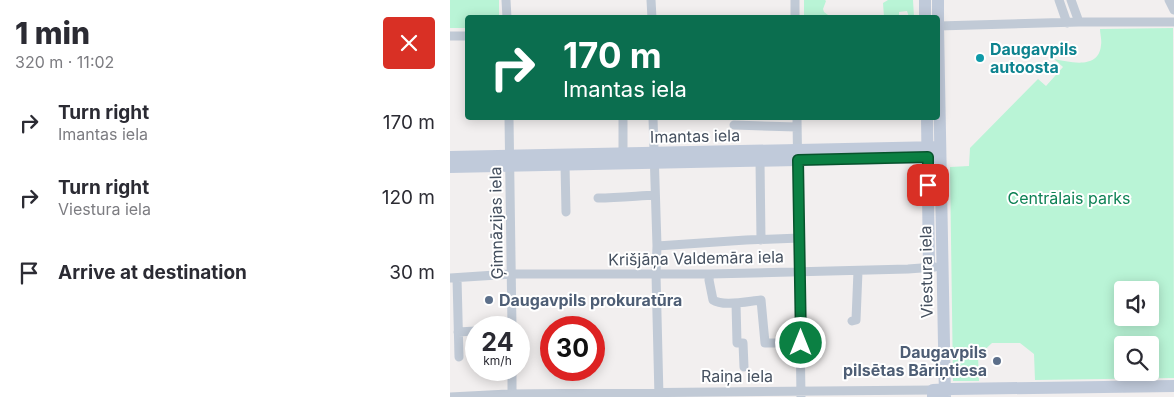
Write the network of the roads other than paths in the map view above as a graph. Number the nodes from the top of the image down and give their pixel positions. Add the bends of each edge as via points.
1 (506, 0) edge
2 (651, 0) edge
3 (795, 0) edge
4 (925, 0) edge
5 (938, 0) edge
6 (1071, 0) edge
7 (1169, 0) edge
8 (1059, 2) edge
9 (1174, 10) edge
10 (506, 15) edge
11 (652, 15) edge
12 (795, 15) edge
13 (925, 15) edge
14 (938, 15) edge
15 (1067, 22) junction
16 (1079, 22) junction
17 (1174, 22) edge
18 (940, 26) edge
19 (450, 36) edge
20 (465, 36) edge
21 (508, 120) edge
22 (623, 120) edge
23 (653, 120) edge
24 (927, 120) edge
25 (935, 120) edge
26 (797, 122) edge
27 (734, 125) dead end
28 (934, 152) junction
29 (624, 153) junction
30 (798, 155) junction
31 (450, 157) edge
32 (654, 158) junction
33 (509, 160) junction
34 (760, 161) junction
35 (565, 164) junction
36 (450, 167) edge
37 (655, 195) junction
38 (598, 198) dead end
39 (566, 212) dead end
40 (800, 238) junction
41 (761, 240) junction
42 (657, 246) junction
43 (936, 267) junction
44 (858, 271) junction
45 (801, 272) junction
46 (512, 274) junction
47 (656, 274) junction
48 (710, 274) junction
49 (453, 278) edge
50 (736, 303) junction
51 (512, 316) edge
52 (852, 321) dead end
53 (458, 332) junction
54 (465, 332) edge
55 (801, 343) junction
56 (459, 357) dead end
57 (744, 367) dead end
58 (512, 381) edge
59 (1174, 386) edge
60 (1113, 392) edge
61 (939, 393) edge
62 (801, 394) edge
63 (660, 395) edge
64 (512, 396) edge
65 (450, 397) edge

1 - 10 street
2 - 11 street
3 - 12 street
4 - 13 street
5 - 14 street, Viestura iela
6 - 8 street
6 - 16 street
7 - 9 street
8 - 15 street
15 - 16 street
15 - 18 street
16 - 17 street
19 - 20 street
21 - 33 street, Ģimnāzijas iela
22 - 29 street
23 - 32 street
24 - 28 street, Viestura iela
25 - 28 street, Viestura iela
26 - 27 street
26 - 30 street
28 - 30 street, Imantas iela
28 - 43 street, Viestura iela
29 - 32 street, Imantas iela
29 - 33 street, Imantas iela
30 - 32 street, Imantas iela
30 - 34 street, Imantas iela
30 - 40 street
31 - 33 street, Imantas iela
32 - 34 street, Imantas iela
32 - 35 street, Imantas iela
32 - 37 street
33 - 35 street, Imantas iela
33 - 36 street, Imantas iela
33 - 46 street, Ģimnāzijas iela
34 - 41 street
35 - 39 street
37 - 38 street
37 - 42 street
40 - 41 street
40 - 45 street
41 - 42 street
42 - 47 street
43 - 44 street, Krišjāņa Valdemāra iela
43 - 61 street, Viestura iela
44 - 45 street, Krišjāņa Valdemāra iela
44 - 52 street via 856,320
45 - 48 street, Krišjāņa Valdemāra iela
45 - 55 street
46 - 47 street, Krišjāņa Valdemāra iela
46 - 49 street, Krišjāņa Valdemāra iela
46 - 51 street, Ģimnāzijas iela
47 - 48 street, Krišjāņa Valdemāra iela
47 - 63 street
48 - 50 street via 712,300
49 - 53 street
50 - 55 street via 761,300 765,343
50 - 57 street via 737,344 743,343
53 - 54 street
53 - 56 street
55 - 62 street
58 - 64 street
59 - 60 street, Raiņa iela
60 - 61 street, Raiņa iela
61 - 62 street, Raiņa iela
62 - 63 street, Raiņa iela
63 - 64 street, Raiņa iela
64 - 65 street, Raiņa iela

